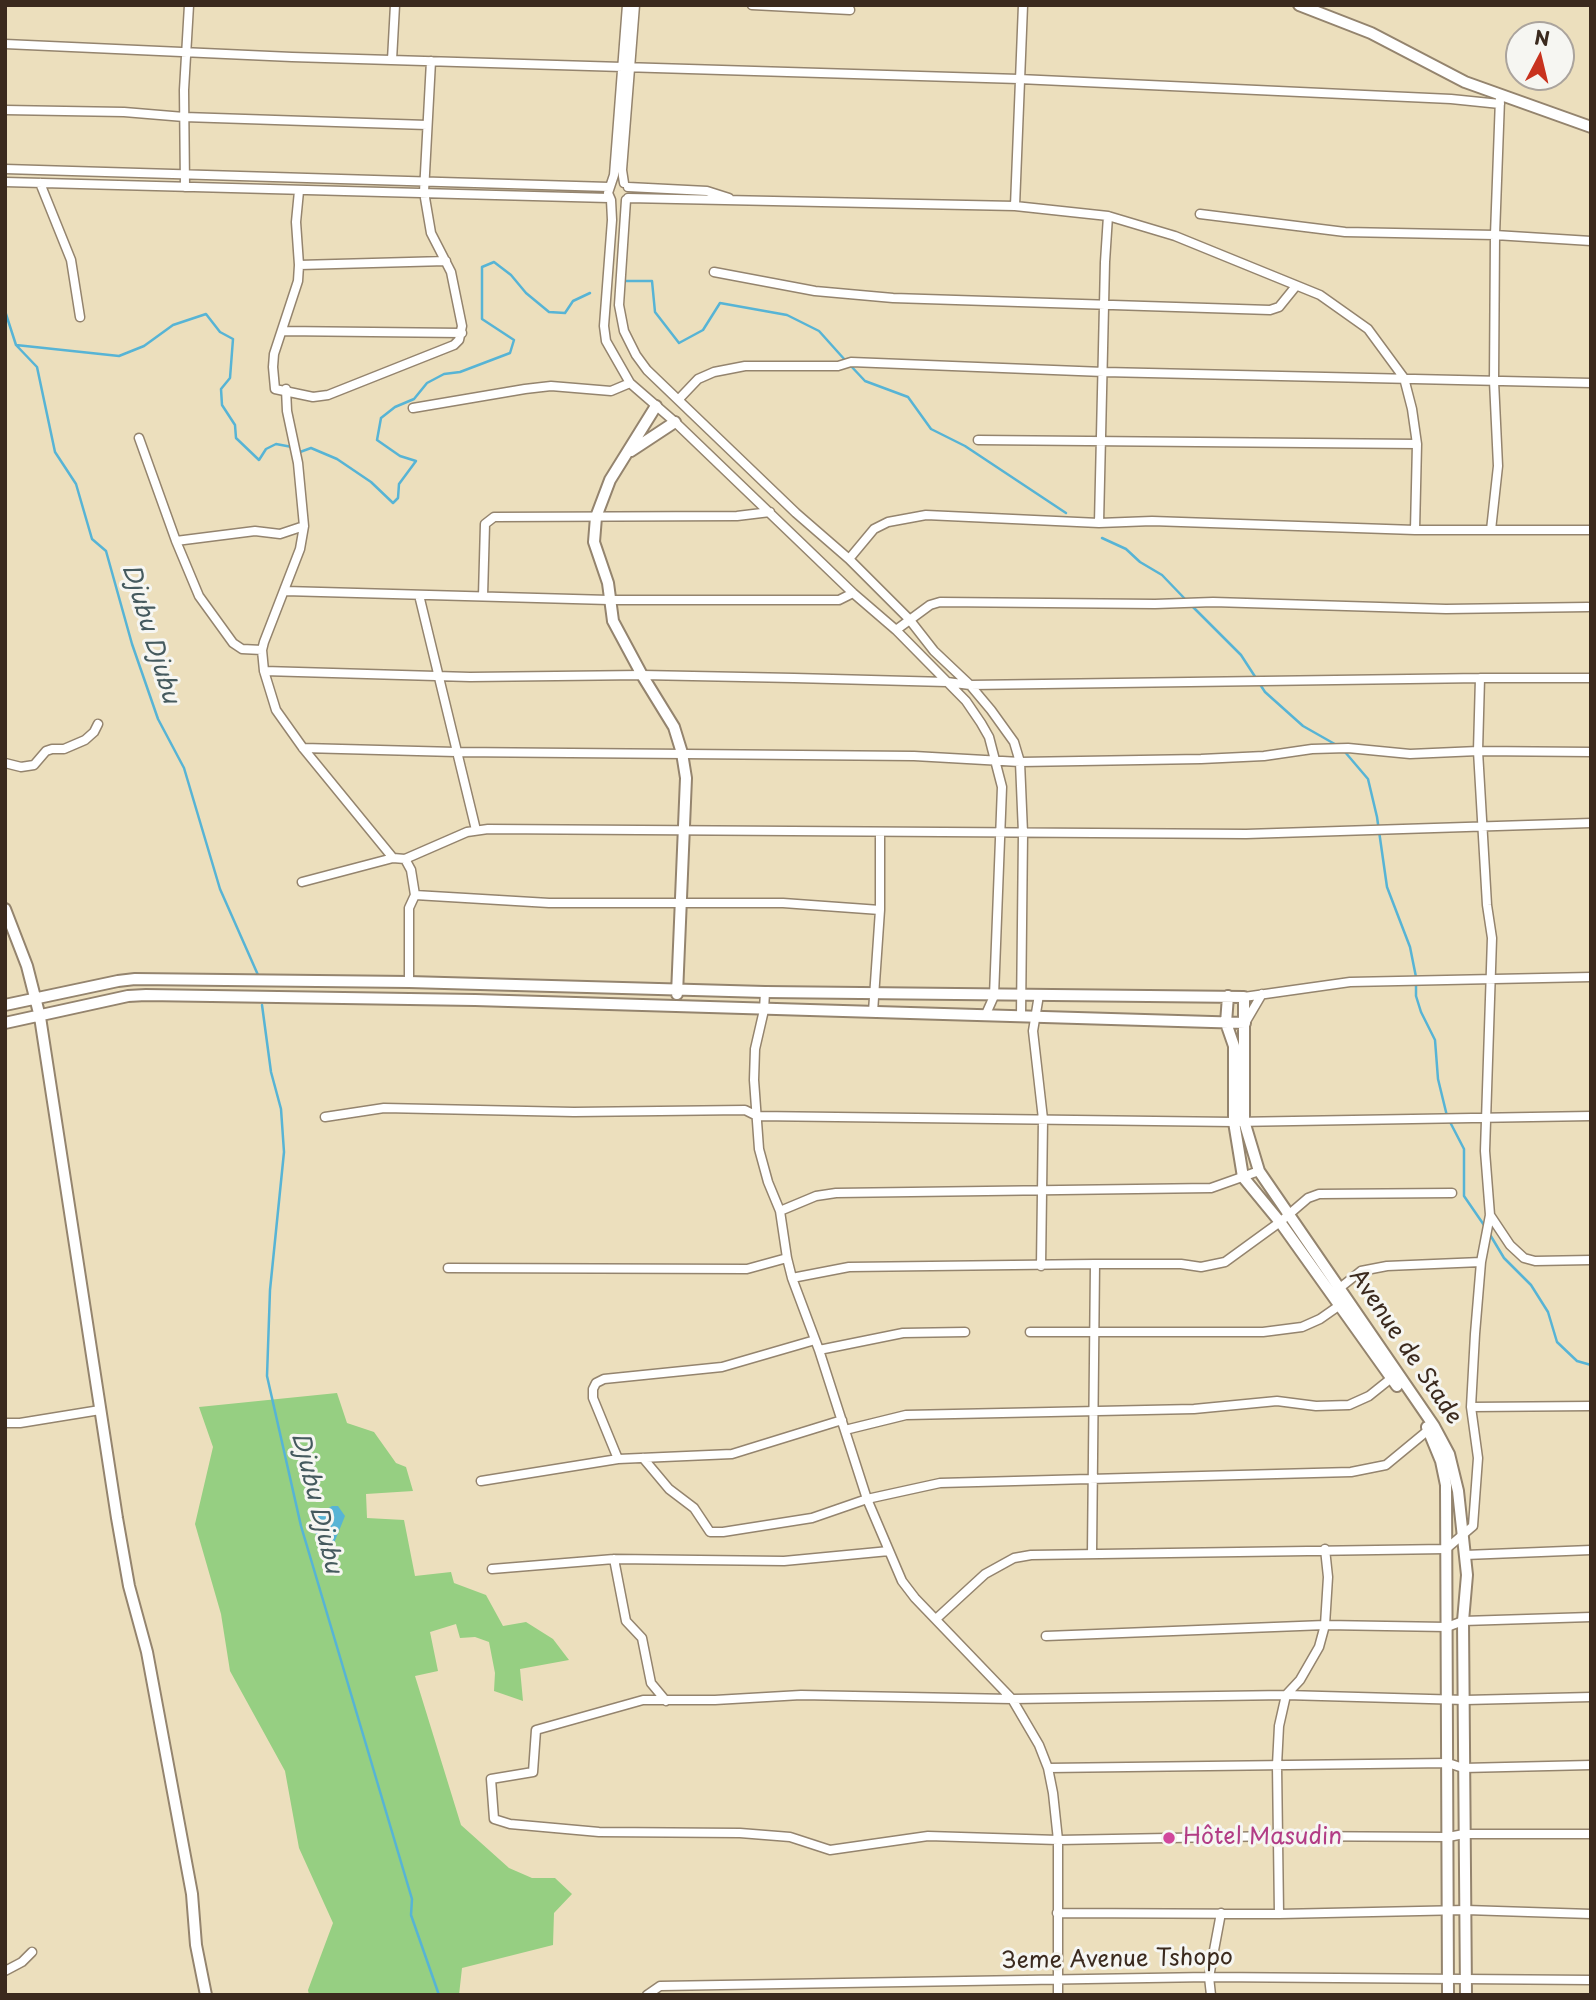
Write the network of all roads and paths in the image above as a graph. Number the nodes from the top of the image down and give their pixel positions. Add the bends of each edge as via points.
1 (189, 5) edge
2 (394, 5) edge
3 (627, 5) edge
4 (635, 5) edge
5 (752, 5) edge
6 (1023, 5) edge
7 (1299, 5) edge
8 (850, 9) dead end
9 (5, 44) edge
10 (185, 53) junction
11 (392, 60) junction
12 (431, 61) junction
13 (627, 66) junction
14 (1019, 79) junction
15 (1500, 100) junction
16 (5, 110) edge
17 (184, 117) junction
18 (427, 125) junction
19 (1591, 127) edge
20 (5, 169) edge
21 (186, 173) junction
22 (424, 181) junction
23 (5, 182) edge
24 (40, 183) junction
25 (611, 185) junction
26 (626, 185) junction
27 (185, 187) junction
28 (299, 191) junction
29 (424, 192) junction
30 (610, 199) junction
31 (627, 199) junction
32 (735, 200) junction
33 (1015, 206) junction
34 (1200, 214) dead end
35 (1108, 216) junction
36 (1495, 235) junction
37 (1591, 241) edge
38 (446, 261) junction
39 (299, 265) junction
40 (714, 272) dead end
41 (1296, 286) junction
42 (1105, 303) junction
43 (79, 317) dead end
44 (282, 331) junction
45 (462, 333) junction
46 (1104, 372) junction
47 (1404, 378) junction
48 (1494, 381) junction
49 (631, 383) junction
50 (1591, 383) edge
51 (286, 389) junction
52 (679, 400) junction
53 (656, 406) junction
54 (413, 408) dead end
55 (675, 422) junction
56 (139, 438) dead end
57 (978, 440) dead end
58 (1100, 440) junction
59 (1417, 444) junction
60 (629, 452) junction
61 (770, 512) junction
62 (596, 517) junction
63 (1099, 523) junction
64 (304, 526) junction
65 (1415, 530) junction
66 (1491, 530) junction
67 (1591, 530) edge
68 (176, 541) junction
69 (849, 559) junction
70 (285, 591) junction
71 (853, 593) junction
72 (419, 595) junction
73 (482, 596) junction
74 (609, 600) junction
75 (1588, 607) dead end
76 (909, 619) junction
77 (896, 631) junction
78 (262, 650) junction
79 (264, 671) junction
80 (439, 676) junction
81 (642, 676) junction
82 (1480, 678) junction
83 (1591, 678) edge
84 (947, 682) junction
85 (970, 685) junction
86 (98, 724) dead end
87 (303, 748) junction
88 (1478, 751) junction
89 (456, 752) junction
90 (1591, 752) edge
91 (682, 753) junction
92 (996, 760) junction
93 (1020, 762) junction
94 (5, 763) edge
95 (1591, 823) edge
96 (1482, 825) junction
97 (476, 830) junction
98 (684, 830) junction
99 (880, 833) junction
100 (1000, 833) junction
101 (1023, 833) junction
102 (393, 858) junction
103 (405, 859) junction
104 (302, 882) dead end
105 (415, 895) junction
106 (681, 904) junction
107 (5, 909) edge
108 (880, 910) junction
109 (1591, 977) edge
110 (1491, 980) junction
111 (267, 981) junction
112 (409, 982) junction
113 (678, 989) junction
114 (765, 992) junction
115 (874, 993) junction
116 (1262, 994) junction
117 (1021, 995) junction
118 (1039, 995) junction
119 (994, 996) junction
120 (1228, 996) junction
121 (1244, 997) junction
122 (267, 998) junction
123 (35, 999) junction
124 (5, 1005) edge
125 (677, 1006) junction
126 (764, 1010) junction
127 (873, 1012) junction
128 (986, 1014) junction
129 (1021, 1015) junction
130 (40, 1017) junction
131 (1034, 1018) junction
132 (5, 1023) edge
133 (1226, 1023) junction
134 (1245, 1023) junction
135 (757, 1116) junction
136 (1591, 1116) edge
137 (325, 1117) dead end
138 (1486, 1117) junction
139 (1043, 1119) junction
140 (1239, 1122) junction
141 (1259, 1171) junction
142 (1243, 1177) junction
143 (1041, 1189) junction
144 (1452, 1193) dead end
145 (780, 1211) junction
146 (1490, 1215) junction
147 (1284, 1218) junction
148 (787, 1258) junction
149 (1591, 1260) edge
150 (1481, 1262) junction
151 (1095, 1264) junction
152 (1041, 1265) junction
153 (447, 1268) dead end
154 (792, 1278) junction
155 (1340, 1287) junction
156 (1340, 1305) junction
157 (965, 1332) dead end
158 (1030, 1332) dead end
159 (1094, 1333) junction
160 (815, 1340) junction
161 (819, 1350) junction
162 (1394, 1375) junction
163 (1591, 1406) edge
164 (1471, 1407) junction
165 (100, 1409) junction
166 (1093, 1411) junction
167 (842, 1420) junction
168 (5, 1423) edge
169 (1432, 1428) junction
170 (845, 1430) junction
171 (643, 1458) junction
172 (618, 1459) junction
173 (1094, 1479) junction
174 (481, 1481) dead end
175 (867, 1499) junction
176 (1463, 1535) junction
177 (1325, 1549) junction
178 (1446, 1549) junction
179 (1591, 1550) edge
180 (889, 1551) junction
181 (1092, 1553) junction
182 (1465, 1555) junction
183 (614, 1559) junction
184 (492, 1569) dead end
185 (1591, 1617) edge
186 (936, 1619) junction
187 (1463, 1621) junction
188 (1325, 1625) junction
189 (1447, 1627) junction
190 (1046, 1636) dead end
191 (1286, 1695) junction
192 (1591, 1697) edge
193 (1012, 1699) junction
194 (1449, 1699) junction
195 (1465, 1699) junction
196 (666, 1701) junction
197 (1448, 1763) junction
198 (1277, 1765) junction
199 (1591, 1765) edge
200 (1464, 1768) junction
201 (1048, 1769) junction
202 (1464, 1834) junction
203 (1591, 1834) edge
204 (1278, 1836) junction
205 (1448, 1837) junction
206 (1058, 1840) junction
207 (1448, 1910) junction
208 (1466, 1910) junction
209 (1057, 1913) junction
210 (1221, 1913) junction
211 (1279, 1914) junction
212 (1591, 1914) edge
213 (32, 1952) dead end
214 (5, 1971) edge
215 (1209, 1977) junction
216 (1448, 1979) junction
217 (1466, 1979) junction
218 (1058, 1980) junction
219 (1591, 1980) edge
220 (206, 1995) edge
221 (647, 1995) edge
222 (1058, 1995) edge
223 (1210, 1995) edge
224 (1448, 1995) edge
225 (1466, 1995) edge

1 - 10 street
2 - 11 street
3 - 13 street
4 - 13 street
5 - 8 street
6 - 14 street
7 - 15 street via 1371,33
9 - 10 street
10 - 11 street
10 - 17 street
11 - 12 street
12 - 13 street
12 - 18 street
13 - 14 street
13 - 25 street
13 - 26 street via 622,170
14 - 15 street
14 - 33 street
15 - 19 street
15 - 36 street
16 - 17 street
17 - 18 street
17 - 21 street
18 - 22 street
20 - 21 street
21 - 22 street
21 - 27 street
22 - 25 street
22 - 29 street
23 - 24 street
24 - 27 street
24 - 43 street via 71,260
25 - 26 street
25 - 30 street
26 - 31 street
26 - 32 street via 708,191
27 - 28 street
28 - 29 street
28 - 39 street
29 - 30 street
29 - 38 street via 431,233
30 - 31 street via 619,203
30 - 49 street via 604,326 606,341
31 - 32 street
31 - 52 street via 619,305 624,331 647,370
32 - 33 street
33 - 35 street
34 - 36 street via 1345,232
35 - 41 street via 1175,236
35 - 42 street
36 - 37 street
36 - 48 street
38 - 39 street
38 - 45 street
39 - 44 street via 296,292
40 - 42 street via 815,291 893,298
41 - 42 street via 1279,307 1270,310
41 - 47 street via 1320,295 1368,329
42 - 46 street
44 - 45 street
44 - 51 street via 272,367 275,389
45 - 51 street via 454,345 328,395 313,397
46 - 47 street
46 - 52 street via 848,364 745,366 698,379
46 - 58 street
47 - 48 street
47 - 59 street
48 - 50 street
48 - 66 street via 1498,466
49 - 53 street
49 - 54 street via 611,391 551,386
51 - 64 street
52 - 69 street
53 - 55 street
53 - 60 street
55 - 60 street
55 - 61 street
56 - 68 street
57 - 58 street
58 - 59 street
58 - 63 street
59 - 65 street
60 - 62 street via 610,480
61 - 62 street
61 - 71 street
62 - 73 street via 488,519
62 - 74 street via 594,542
63 - 65 street
63 - 69 street via 926,515 874,529
64 - 68 street via 280,534 255,531
64 - 70 street
65 - 66 street
66 - 67 street
68 - 78 street via 199,596 224,632 242,649
69 - 76 street
70 - 72 street
70 - 78 street
71 - 74 street via 839,600
71 - 77 street
72 - 73 street
72 - 80 street
73 - 74 street
74 - 81 street via 613,621
75 - 76 street via 940,602
76 - 77 street
76 - 85 street
77 - 84 street
78 - 79 street
79 - 80 street
79 - 87 street via 276,710
80 - 81 street
80 - 89 street
81 - 84 street
81 - 91 street via 674,727
82 - 83 street
82 - 85 street
82 - 88 street
84 - 85 street
84 - 92 street via 981,723
85 - 93 street via 1014,742
86 - 94 street via 85,740 46,751 34,765
87 - 89 street
87 - 102 street
88 - 90 street
88 - 93 street via 1410,754 1348,748 1201,760
88 - 96 street
89 - 91 street
89 - 97 street
91 - 92 street
91 - 98 street
92 - 93 street
92 - 100 street via 1002,787
93 - 101 street
95 - 96 street
96 - 101 street via 1246,834
96 - 110 street
97 - 98 street
97 - 103 street
98 - 99 street
98 - 106 street
99 - 100 street
99 - 108 street
100 - 101 street
100 - 119 street
101 - 117 street
102 - 103 street
102 - 104 street
103 - 105 street
105 - 106 street
105 - 112 street via 409,908
106 - 108 street via 783,903
106 - 113 street
107 - 123 street
108 - 115 street
109 - 110 street
110 - 116 street via 1350,982
110 - 138 street
111 - 112 street
111 - 122 street
111 - 123 street via 135,979
112 - 113 street
113 - 114 street
113 - 125 street
114 - 115 street
114 - 126 street
115 - 119 street
115 - 127 street
116 - 121 street
116 - 134 street
117 - 118 street
117 - 119 street
117 - 129 street
118 - 120 street
118 - 131 street
119 - 128 street
120 - 121 street
120 - 133 street
121 - 134 street, Avenue de Stade
122 - 125 street
122 - 130 street via 128,996
123 - 124 street
123 - 130 street
125 - 126 street
126 - 127 street
126 - 135 street via 755,1049
127 - 128 street
128 - 129 street
129 - 131 street
130 - 132 street
130 - 165 street
131 - 133 street
131 - 139 street
133 - 134 street
133 - 140 street via 1234,1046
134 - 140 street, Avenue de Stade
135 - 137 street via 745,1110 384,1108
135 - 139 street
135 - 145 street via 759,1149
136 - 138 street
138 - 140 street
138 - 146 street
139 - 140 street
139 - 143 street
140 - 141 street, Avenue de Stade
140 - 142 street
141 - 142 street
141 - 147 street, Avenue de Stade
142 - 143 street via 1211,1188
142 - 147 street
143 - 145 street via 836,1194 816,1196
143 - 152 street
144 - 147 street via 1318,1194
145 - 148 street
146 - 149 street via 1524,1258
146 - 150 street
147 - 151 street via 1225,1262 1201,1267
147 - 155 street, Avenue de Stade
147 - 156 street
148 - 153 street via 747,1269
148 - 154 street
150 - 155 street via 1372,1268
150 - 164 street
151 - 152 street
151 - 159 street
152 - 154 street via 849,1267
154 - 160 street
155 - 156 street
155 - 162 street, Avenue de Stade
156 - 159 street via 1302,1327
156 - 162 street
157 - 161 street via 903,1333
158 - 159 street
159 - 166 street
160 - 161 street
160 - 172 street via 722,1367 596,1383 593,1398
161 - 167 street
162 - 166 street via 1369,1396 1349,1405 1277,1401
162 - 169 street, Avenue de Stade
163 - 164 street
164 - 176 street via 1479,1458 1476,1508 1473,1526
165 - 168 street
165 - 220 street via 127,1576 147,1652 192,1894
166 - 170 street via 906,1415
166 - 173 street
167 - 170 street
167 - 171 street via 732,1454
169 - 173 street via 1386,1465 1350,1472
169 - 176 street, Avenue de Stade via 1449,1454
169 - 178 street via 1446,1485
170 - 175 street
171 - 172 street
171 - 175 street via 669,1489 694,1508 710,1532 812,1518
172 - 174 street
173 - 175 street via 940,1483
173 - 181 street
175 - 180 street
176 - 178 street
176 - 182 street, Avenue de Stade
177 - 178 street
177 - 181 street
177 - 188 street
178 - 189 street
179 - 182 street
180 - 183 street via 784,1561
180 - 186 street via 902,1581
181 - 186 street via 1014,1558 985,1574
182 - 187 street, Avenue de Stade
183 - 184 street
183 - 196 street via 626,1621 642,1638 651,1683
185 - 187 street
186 - 193 street
187 - 189 street
187 - 195 street, Avenue de Stade
188 - 189 street
188 - 190 street
188 - 191 street via 1319,1647
189 - 194 street
191 - 193 street
191 - 194 street
191 - 198 street
192 - 195 street
193 - 196 street via 801,1695
193 - 201 street
194 - 195 street
194 - 197 street
195 - 200 street, Avenue de Stade
196 - 206 street via 643,1700 536,1730 533,1772 491,1779 494,1819 599,1832 790,1837 830,1850 928,1836
197 - 198 street
197 - 200 street
197 - 205 street
198 - 201 street
198 - 204 street
199 - 200 street
200 - 202 street, Avenue de Stade
201 - 206 street
202 - 203 street
202 - 205 street
202 - 208 street, Avenue de Stade
204 - 205 street
204 - 206 street
204 - 211 street
205 - 207 street
206 - 209 street
207 - 208 street
207 - 211 street
207 - 216 street
208 - 212 street
208 - 217 street, Avenue de Stade
209 - 210 street
209 - 218 street
210 - 211 street
210 - 215 street
213 - 214 street
215 - 216 street, 3eme Avenue Tshopo
215 - 218 street, 3eme Avenue Tshopo
215 - 223 street
216 - 217 street, 3eme Avenue Tshopo
216 - 224 street
217 - 219 street, 3eme Avenue Tshopo
217 - 225 street, Avenue de Stade
218 - 221 street, 3eme Avenue Tshopo via 660,1986
218 - 222 street

